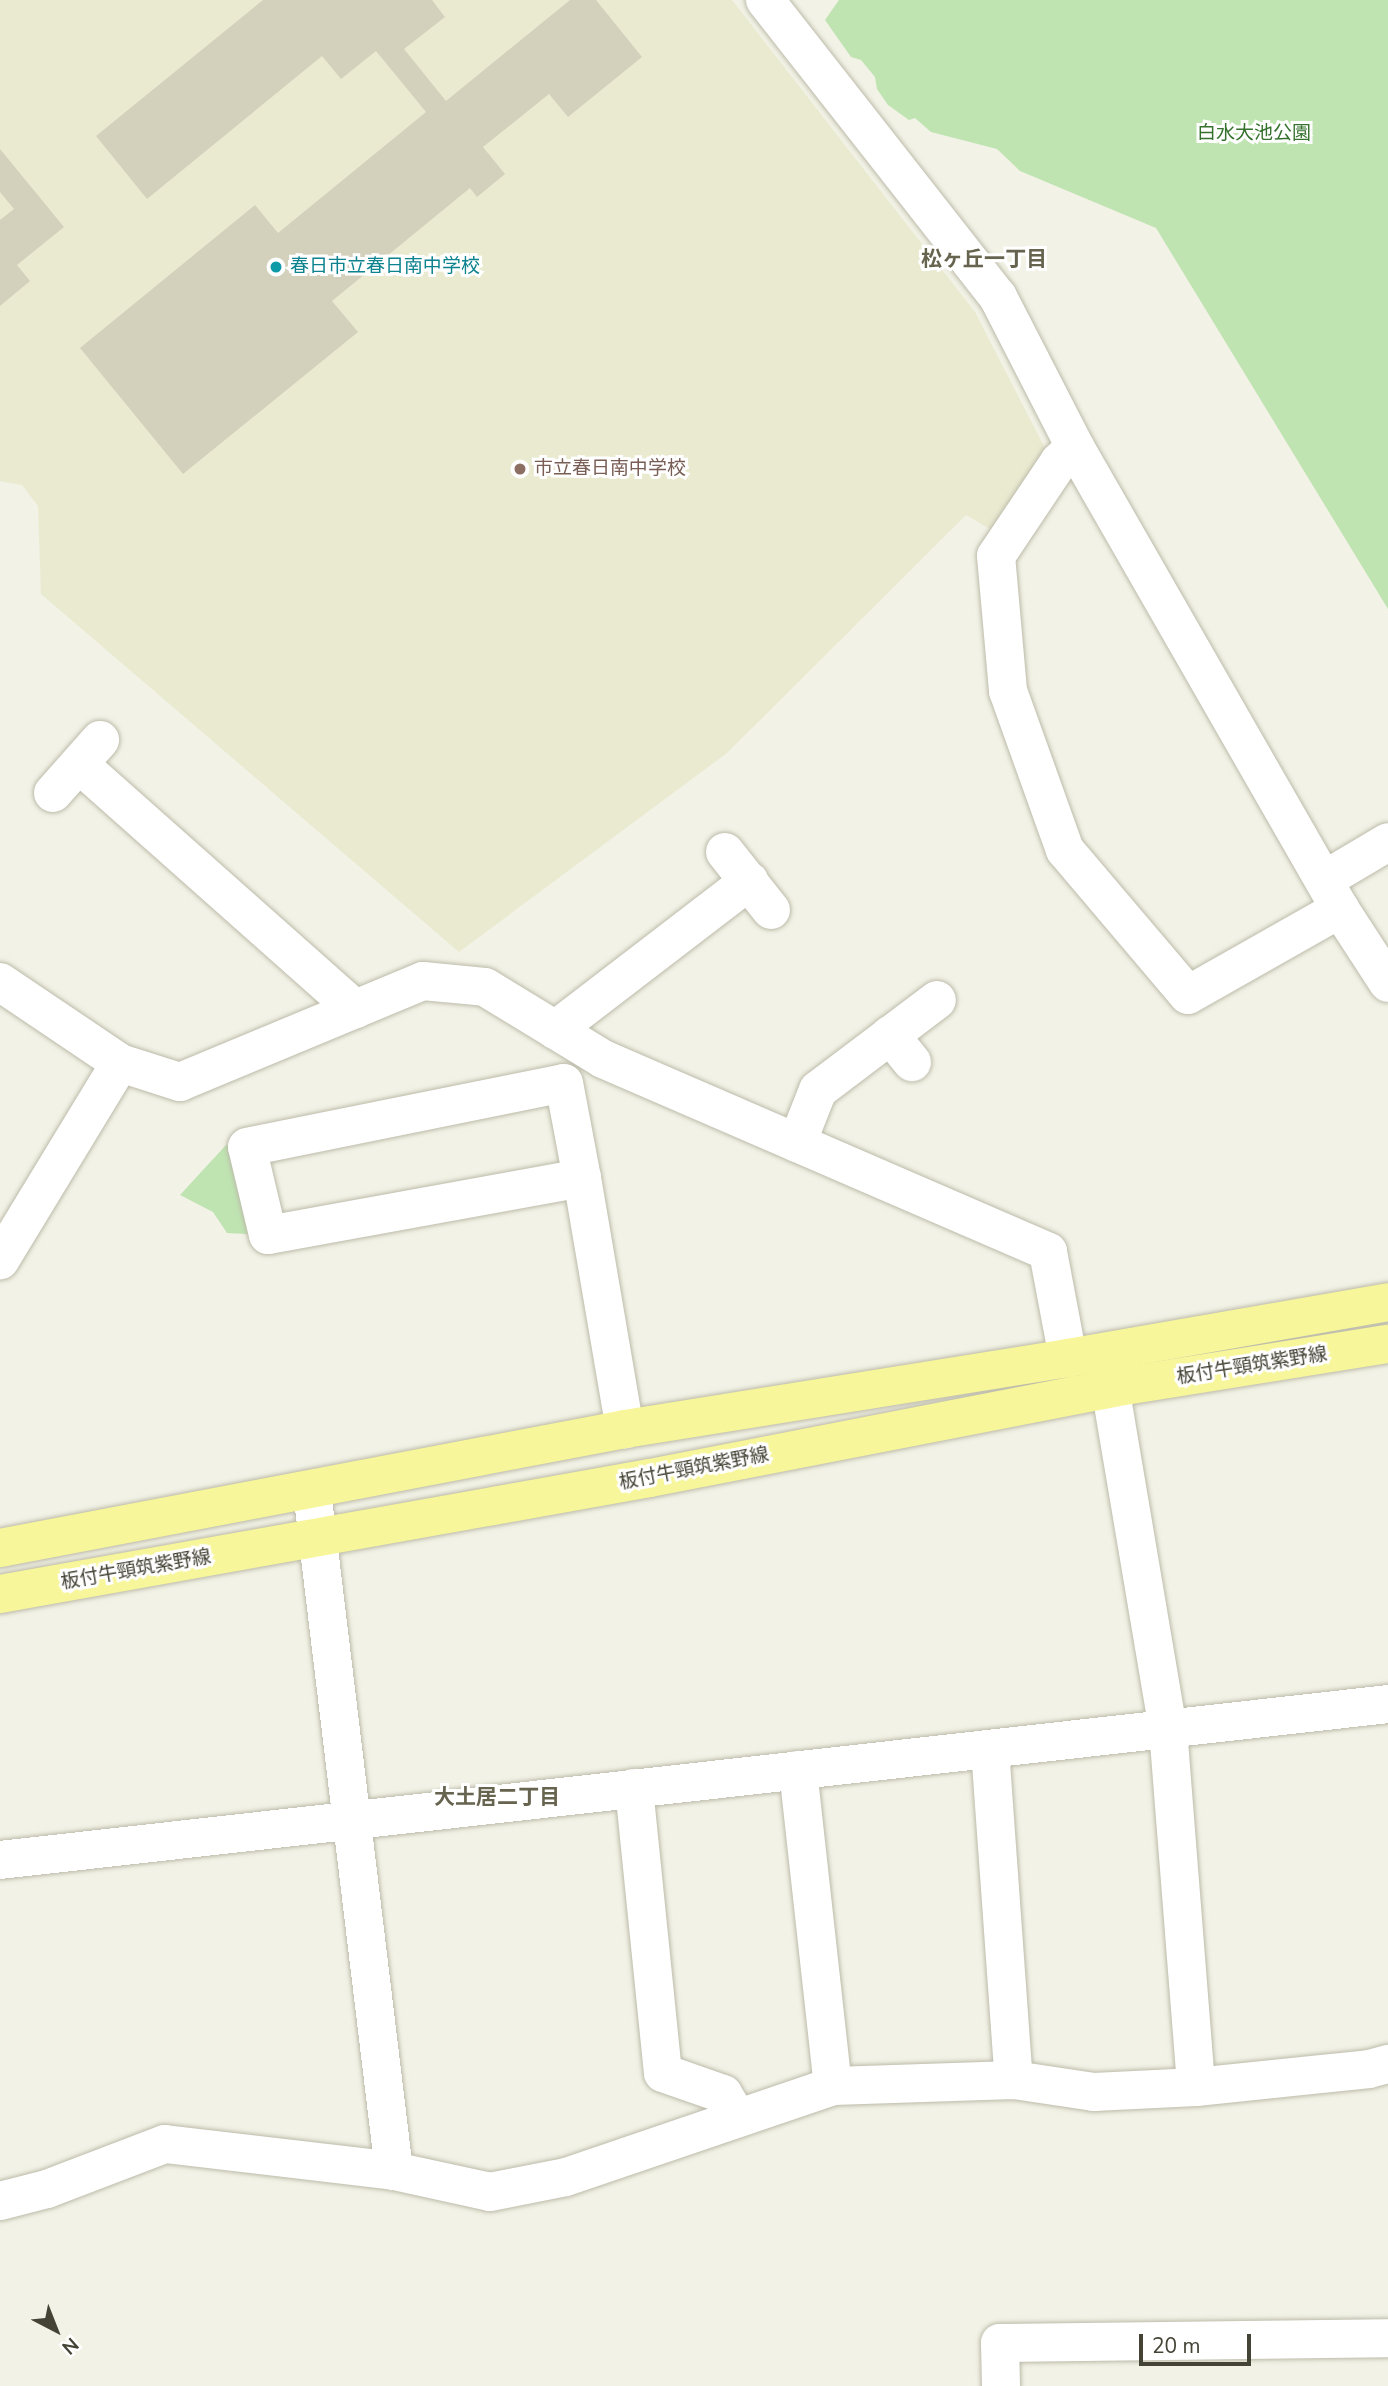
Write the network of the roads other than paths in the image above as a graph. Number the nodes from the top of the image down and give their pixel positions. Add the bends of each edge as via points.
1 (765, 0) edge
2 (1075, 446) junction
3 (53, 793) dead end
4 (1388, 842) edge
5 (725, 852) dead end
6 (1332, 894) junction
7 (0, 982) edge
8 (1388, 983) edge
9 (937, 1000) dead end
10 (355, 1009) junction
11 (555, 1030) junction
12 (120, 1063) junction
13 (797, 1143) junction
14 (582, 1178) junction
15 (0, 1260) edge
16 (1388, 1302) edge
17 (1388, 1344) edge
18 (1086, 1354) junction
19 (1112, 1388) junction
20 (625, 1429) junction
21 (312, 1491) junction
22 (318, 1537) junction
23 (0, 1548) edge
24 (0, 1594) edge
25 (1388, 1704) edge
26 (1168, 1729) junction
27 (990, 1749) junction
28 (799, 1770) junction
29 (635, 1788) junction
30 (352, 1820) junction
31 (0, 1860) edge
32 (1388, 2064) edge
33 (1014, 2080) junction
34 (833, 2085) junction
35 (1196, 2087) junction
36 (737, 2116) junction
37 (394, 2171) junction
38 (0, 2201) edge
39 (1388, 2337) edge
40 (1000, 2386) edge

1 - 2 street via 998,297
2 - 6 street
2 - 6 street via 996,556 1008,691 1065,850 1188,995
3 - 10 street via 90,753
4 - 6 street
5 - 11 street via 760,896
6 - 8 street
7 - 12 street
9 - 13 street via 901,1048 818,1090
10 - 11 street via 423,981 485,987
10 - 12 street via 180,1082
11 - 13 street via 603,1059
12 - 15 street
13 - 18 street via 1048,1252
14 - 14 street via 564,1083 247,1147 268,1235
14 - 20 street
16 - 18 main road, 板付牛頸筑紫野線
17 - 19 main road, 板付牛頸筑紫野線
18 - 19 street
18 - 20 main road, 板付牛頸筑紫野線
19 - 22 main road, 板付牛頸筑紫野線
19 - 26 street
20 - 21 main road, 板付牛頸筑紫野線
21 - 22 street
21 - 23 main road, 板付牛頸筑紫野線
22 - 24 main road, 板付牛頸筑紫野線
22 - 30 street
25 - 26 street
26 - 27 street
26 - 35 street
27 - 28 street
27 - 33 street
28 - 29 street
28 - 34 street
29 - 30 street
29 - 36 street via 663,2073 723,2094
30 - 31 street
30 - 37 street
32 - 35 street
33 - 34 street
33 - 35 street via 1094,2092
34 - 36 street
36 - 37 street via 566,2177 489,2192
37 - 38 street via 165,2144 47,2189
39 - 40 street via 1000,2343

